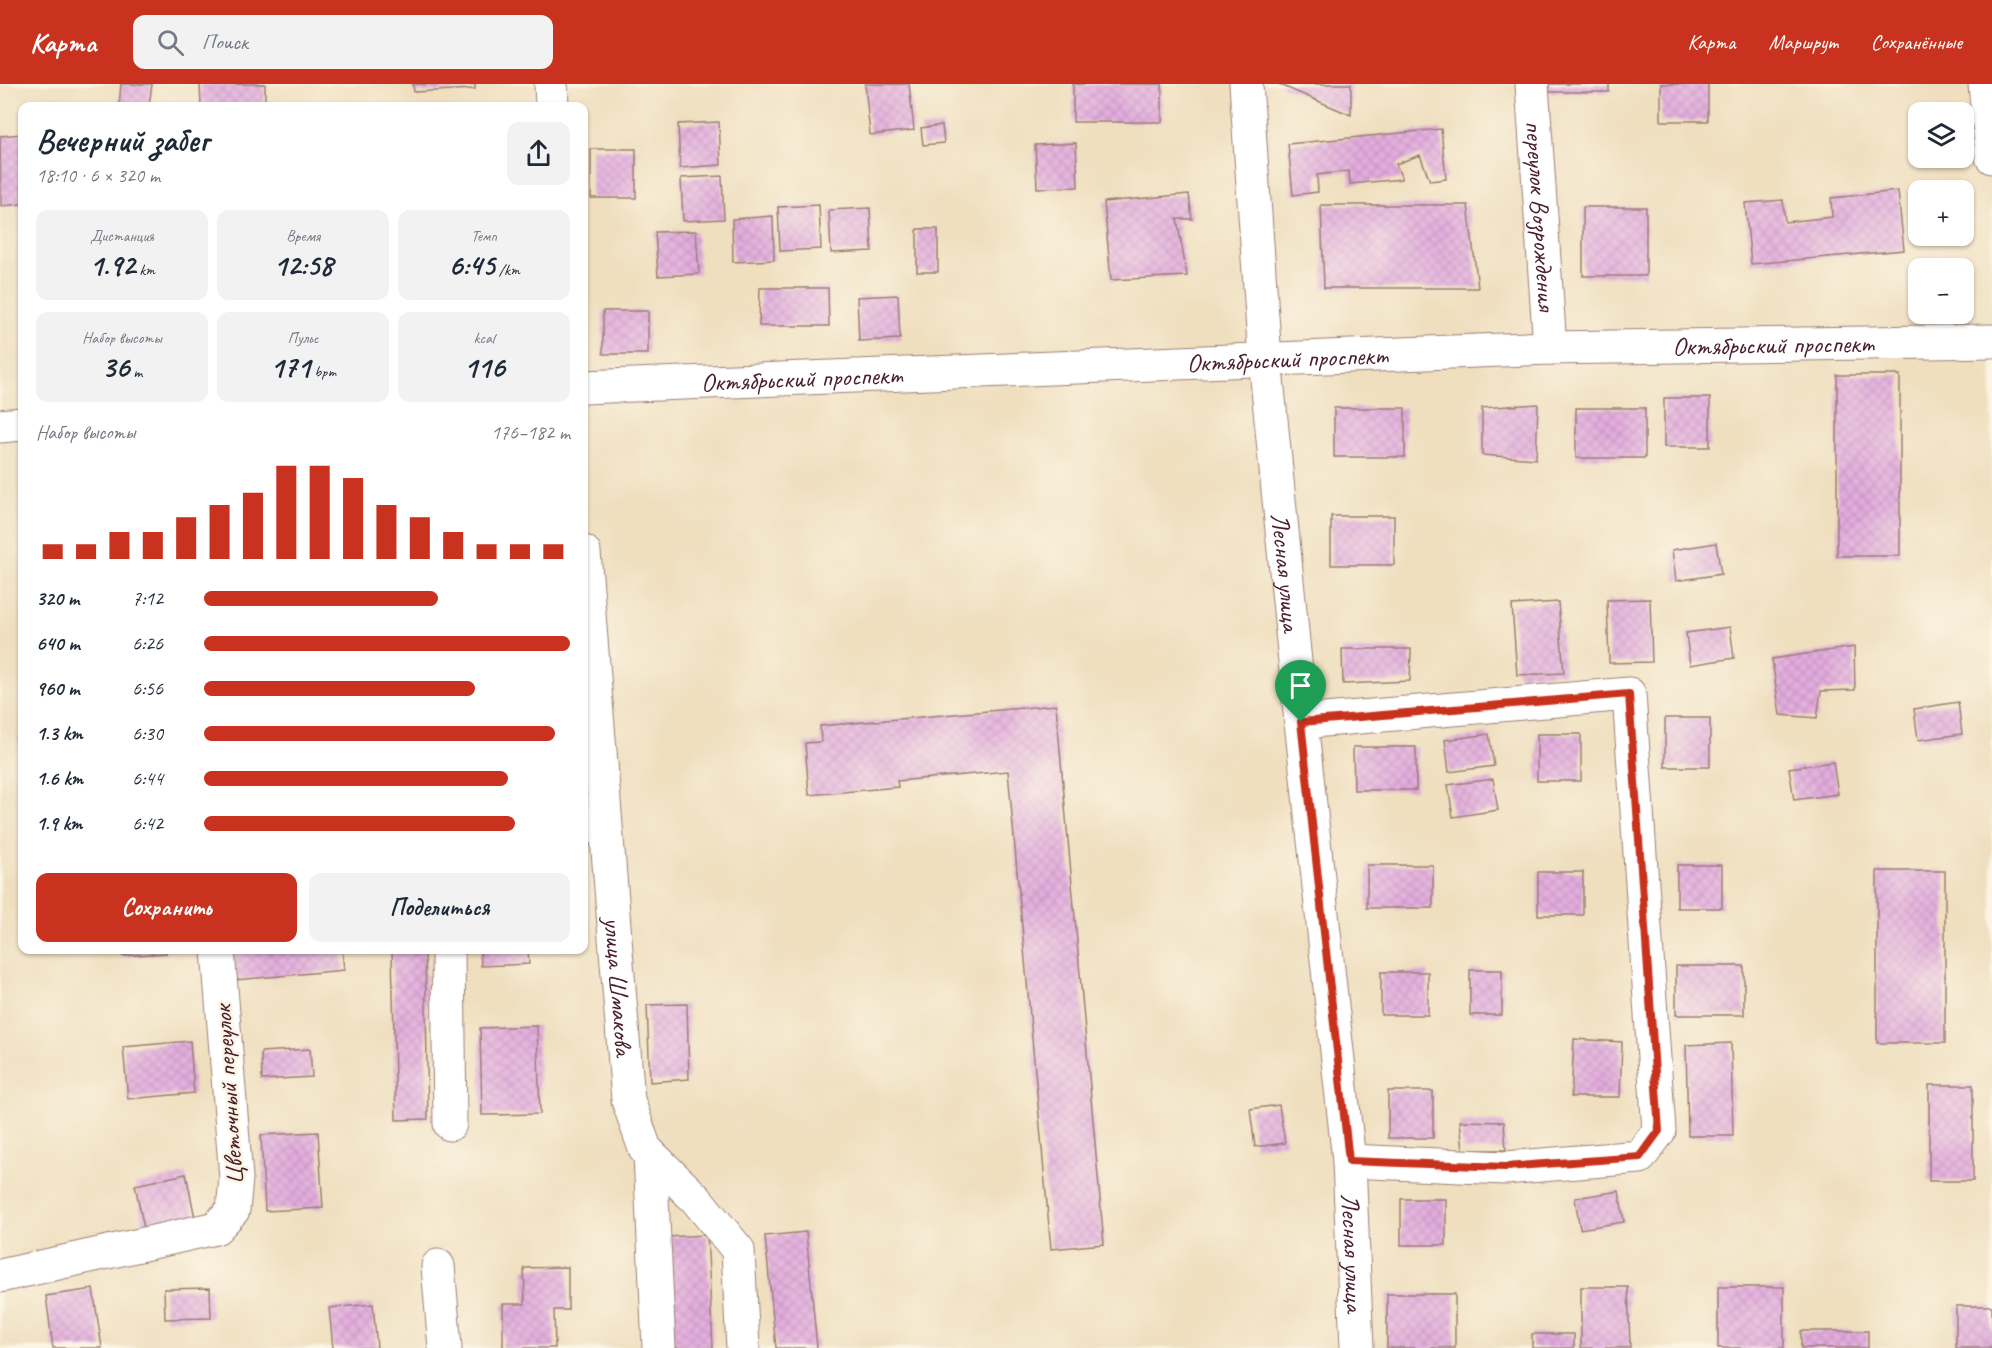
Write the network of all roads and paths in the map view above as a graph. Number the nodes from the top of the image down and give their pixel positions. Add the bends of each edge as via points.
1 (551, 84) edge
2 (1246, 84) edge
3 (1532, 84) edge
4 (1985, 84) edge
5 (552, 102) edge
6 (1992, 157) edge
7 (1992, 341) edge
8 (1550, 348) junction
9 (1265, 358) junction
10 (588, 387) edge
11 (18, 424) edge
12 (0, 426) edge
13 (588, 653) edge
14 (1301, 722) junction
15 (595, 831) edge
16 (218, 954) edge
17 (448, 954) edge
18 (450, 1124) dead end
19 (650, 1154) junction
20 (1349, 1161) junction
21 (438, 1266) dead end
22 (0, 1276) edge
23 (445, 1348) edge
24 (659, 1348) edge
25 (743, 1348) edge
26 (1357, 1348) edge

1 - 5 street
2 - 9 street, Лесная улица
3 - 8 street, переулок Возрождения
4 - 6 street
7 - 8 street, Октябрьский проспект
8 - 9 street, Октябрьский проспект
9 - 10 street, Октябрьский проспект
9 - 14 street, Лесная улица
11 - 12 street
13 - 15 street, улица Шмакова
14 - 20 street, Лесная улица
14 - 20 street via 1629,694 1659,1131 1640,1157 1505,1167
15 - 19 street, улица Шмакова via 628,1100
16 - 22 street, Цветочный переулок via 236,1178 233,1210 216,1228
17 - 18 street
19 - 24 street
19 - 25 street, улица Шмакова via 696,1199 738,1250
20 - 26 street, Лесная улица
21 - 23 street

